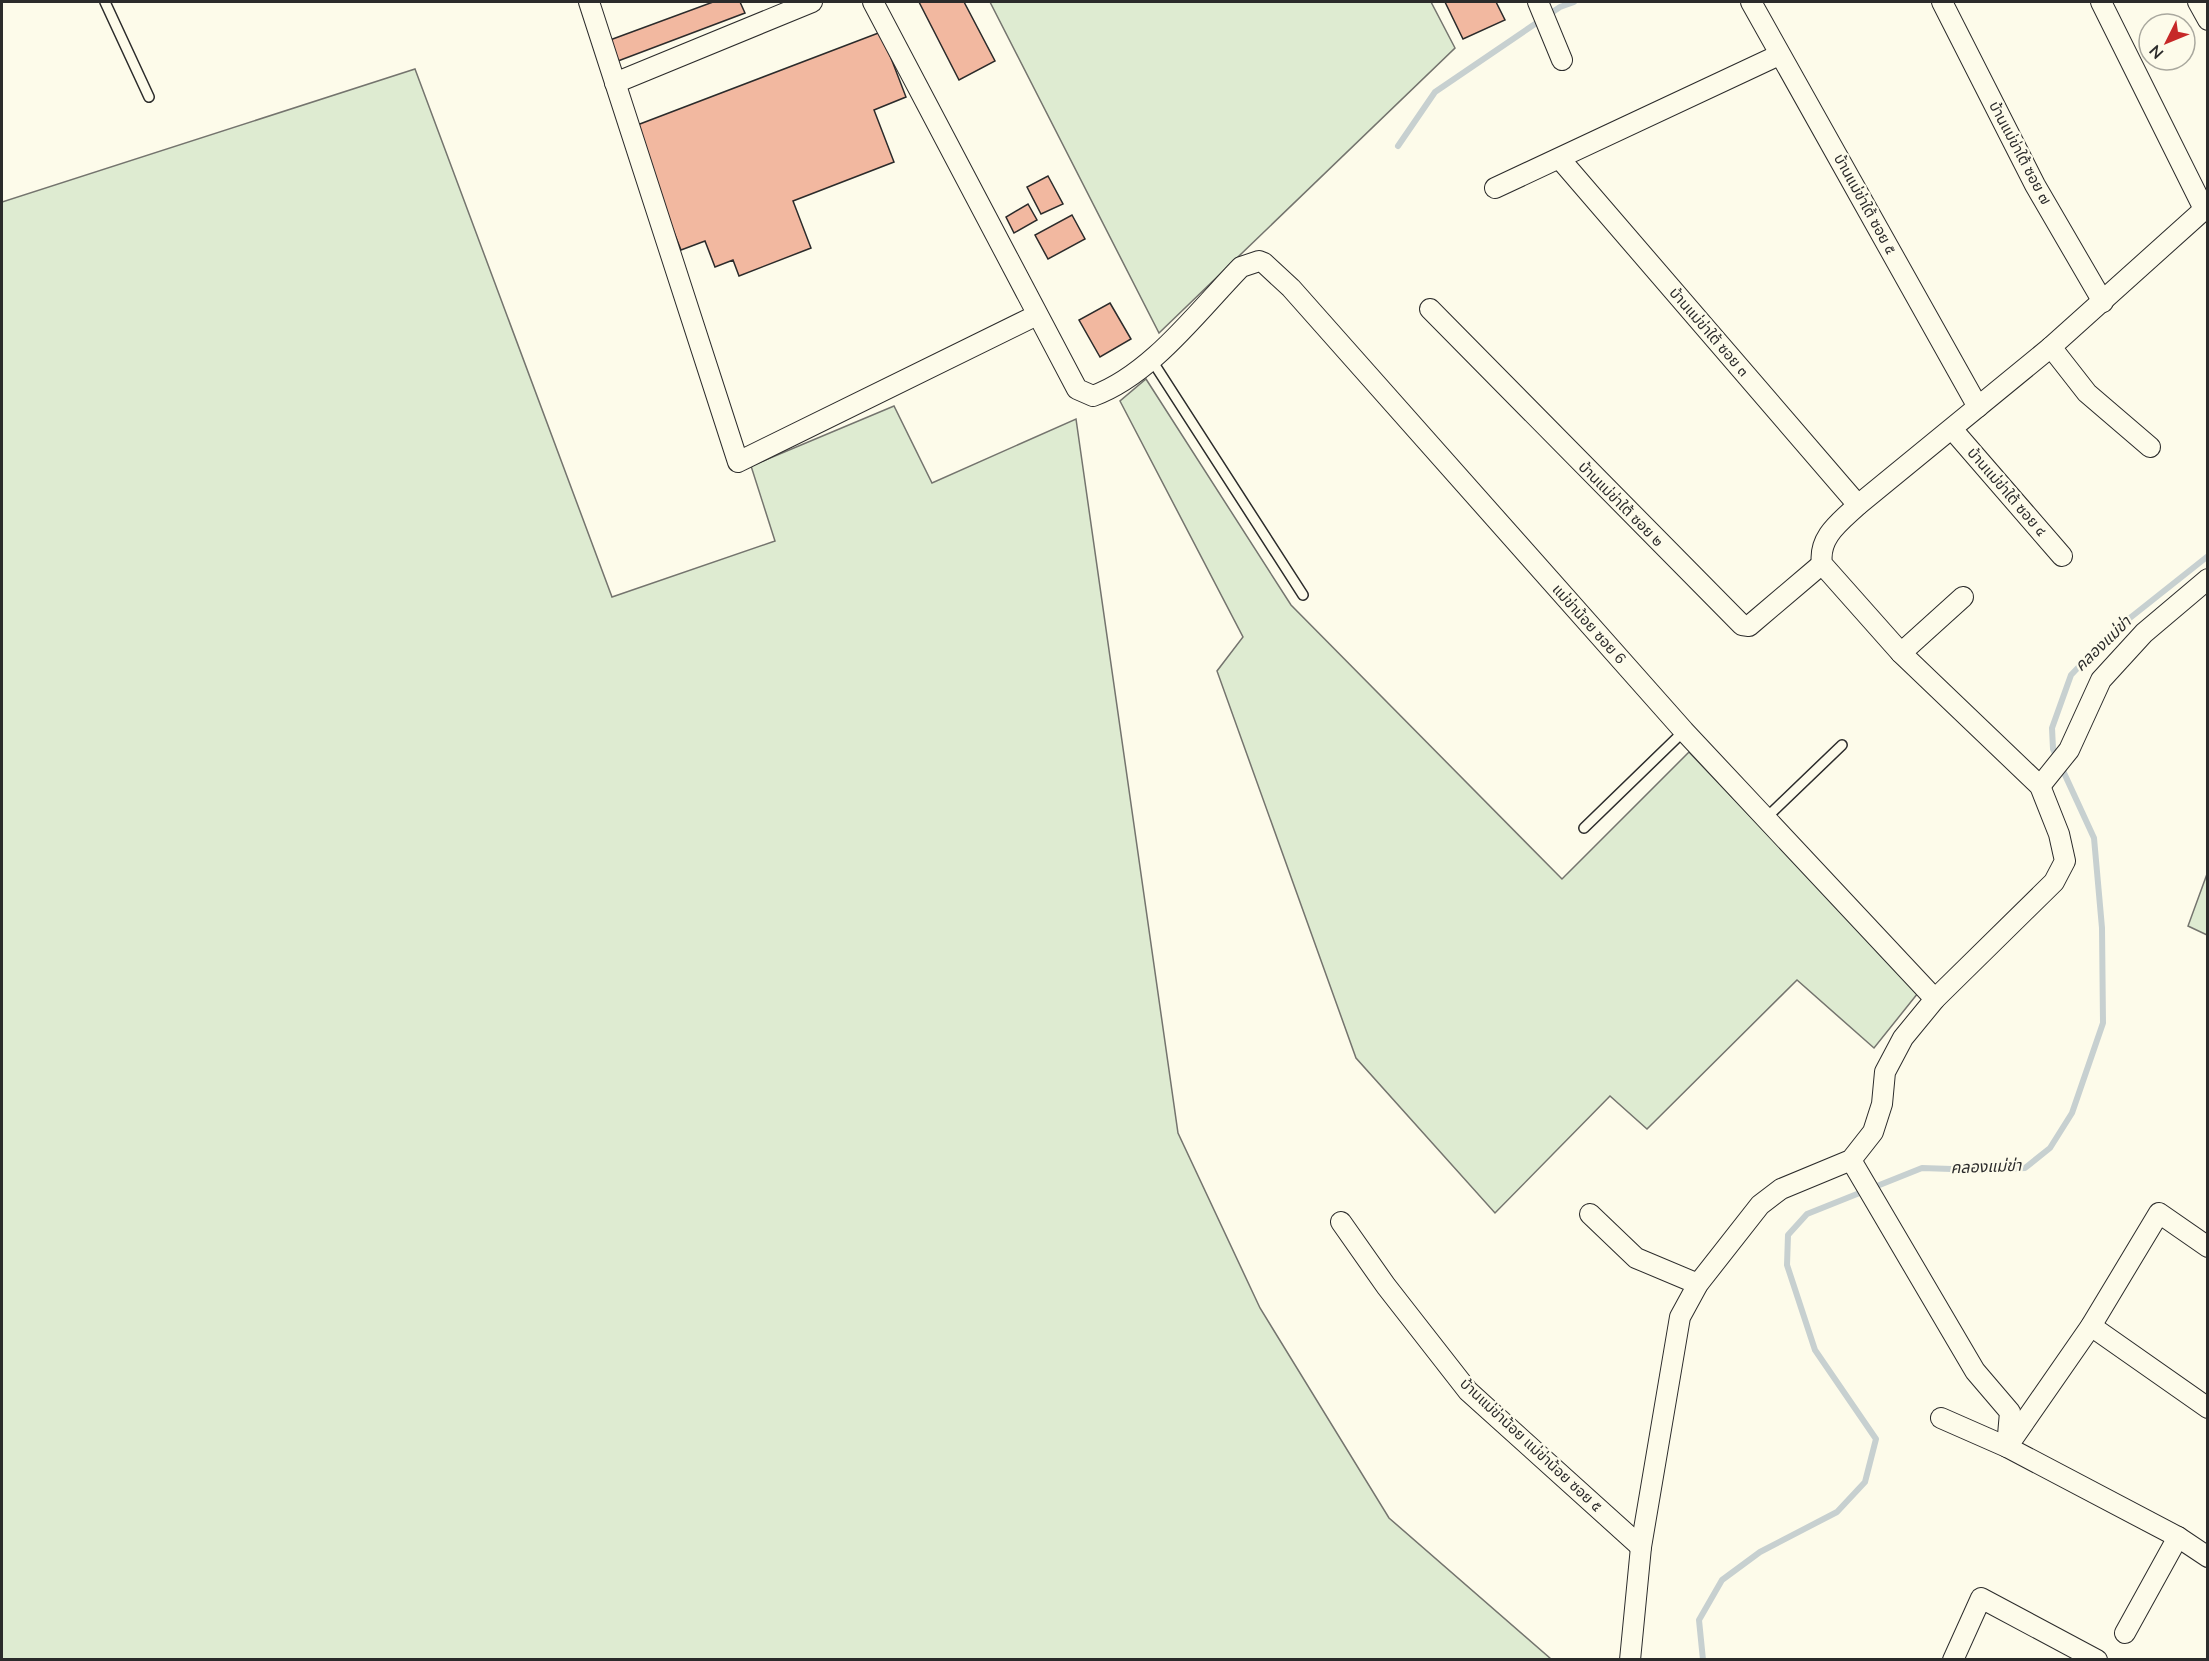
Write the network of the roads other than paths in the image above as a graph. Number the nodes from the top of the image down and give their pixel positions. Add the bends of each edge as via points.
1 (105, 2) edge
2 (589, 2) edge
3 (812, 2) edge
4 (873, 2) edge
5 (1538, 2) edge
6 (1750, 2) edge
7 (1942, 2) edge
8 (2101, 2) edge
9 (2198, 2) edge
10 (2208, 20) edge
11 (1779, 55) junction
12 (1562, 60) dead end
13 (615, 82) junction
14 (149, 97) dead end
15 (1560, 159) junction
16 (1495, 188) dead end
17 (2206, 208) edge
18 (2103, 302) junction
19 (1430, 309) dead end
20 (1037, 315) junction
21 (2051, 347) junction
22 (1151, 359) junction
23 (1978, 408) junction
24 (1952, 429) junction
25 (2150, 447) dead end
26 (1858, 505) junction
27 (2062, 556) dead end
28 (1822, 564) junction
29 (2208, 579) edge
30 (1303, 595) dead end
31 (1963, 597) dead end
32 (1901, 653) junction
33 (1683, 731) junction
34 (1842, 746) dead end
35 (2045, 781) junction
36 (1766, 819) junction
37 (1584, 828) dead end
38 (1935, 999) junction
39 (1855, 1167) junction
40 (1590, 1214) dead end
41 (1341, 1222) dead end
42 (2208, 1247) edge
43 (1698, 1284) junction
44 (2091, 1326) junction
45 (2208, 1408) edge
46 (1941, 1418) dead end
47 (2007, 1447) junction
48 (2178, 1537) junction
49 (1641, 1547) junction
50 (2208, 1557) edge
51 (2125, 1633) dead end
52 (1630, 1659) edge
53 (1953, 1659) edge
54 (2097, 1659) edge

1 - 14 lane
2 - 13 street
3 - 13 street
4 - 20 street
5 - 12 street
6 - 11 street, บ้านแม่ข่าใต้ ซอย ๕
7 - 18 street, บ้านแม่ข่าใต้ ซอย ๗ via 2035,185
8 - 17 street
9 - 10 street
11 - 15 street
11 - 23 street, บ้านแม่ข่าใต้ ซอย ๕
13 - 20 street via 738,462
15 - 16 street
15 - 26 street, บ้านแม่ข่าใต้ ซอย ๓
17 - 18 street
18 - 21 street
19 - 28 street, บ้านแม่ข่าใต้ ซอย ๒ via 1742,625 1749,626 1767,613
20 - 22 street via 1077,389 1093,396 1116,388
21 - 23 street
21 - 25 street via 2087,393
22 - 30 lane
22 - 33 street, แม่ข่าน้อย ซอย 6 via 1241,267 1264,263 1291,288
23 - 24 street
24 - 26 street
24 - 27 street, บ้านแม่ข่าใต้ ซอย ๔
26 - 28 street via 1826,536 1820,552
28 - 32 street
29 - 35 street via 2144,633 2101,680 2069,750
31 - 32 street
32 - 35 street
33 - 36 street, แม่ข่าน้อย ซอย 6
33 - 37 lane
34 - 36 lane
35 - 38 street via 2065,861 2055,882
36 - 38 street, แม่ข่าน้อย ซอย 6
38 - 39 street via 1903,1038 1886,1072 1873,1132
39 - 43 street via 1781,1189 1760,1205
39 - 47 street via 1975,1371 2010,1412
40 - 43 street via 1636,1258
41 - 49 street, บ้านแม่ข่าน้อย แม่ข่าน้อย ซอย ๕ via 1468,1391
42 - 44 street via 2159,1213
43 - 49 street via 1680,1317
44 - 45 street
44 - 47 street
46 - 47 street
47 - 48 street
48 - 50 street
48 - 51 street
49 - 52 street
53 - 54 street via 1981,1598

